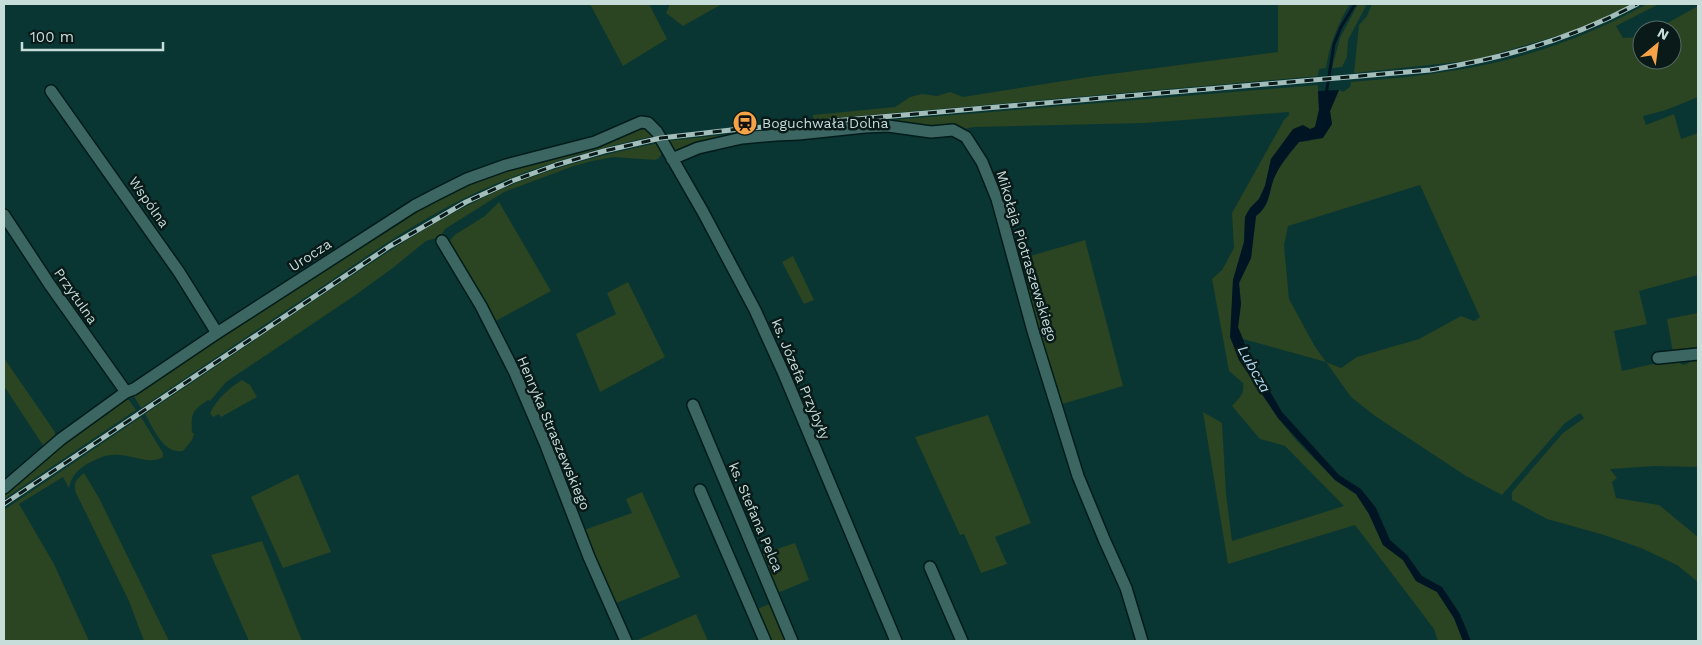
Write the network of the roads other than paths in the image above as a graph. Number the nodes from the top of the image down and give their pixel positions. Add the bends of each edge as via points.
1 (51, 91) dead end
2 (660, 138) joint
3 (672, 159) junction
4 (4, 215) edge
5 (442, 241) dead end
6 (217, 333) junction
7 (1698, 354) edge
8 (1658, 358) dead end
9 (126, 392) junction
10 (693, 405) dead end
11 (4, 488) edge
12 (700, 490) dead end
13 (930, 566) dead end
14 (626, 641) edge
15 (765, 641) edge
16 (792, 641) edge
17 (896, 641) edge
18 (962, 641) edge
19 (1142, 641) edge

1 - 6 street, Wspólna via 180,272
2 - 3 street, ks. Józefa Przybyły
2 - 6 street, Urocza via 653,126 641,122 596,142 506,165 468,180 414,206
3 - 17 street, ks. Józefa Przybyły via 755,310
3 - 19 street, Mikołaja Piotraszewskiego via 698,148 742,138 865,127 888,126 931,132 953,130 966,137 982,162 997,199 1078,476 1126,588
4 - 9 street, Przytulna
5 - 14 street, Henryka Straszewskiego via 481,306 515,374
6 - 9 street, Urocza
7 - 8 street
9 - 11 street, Urocza via 62,438
10 - 16 street, ks. Stefana Pelca
12 - 15 street
13 - 18 street

